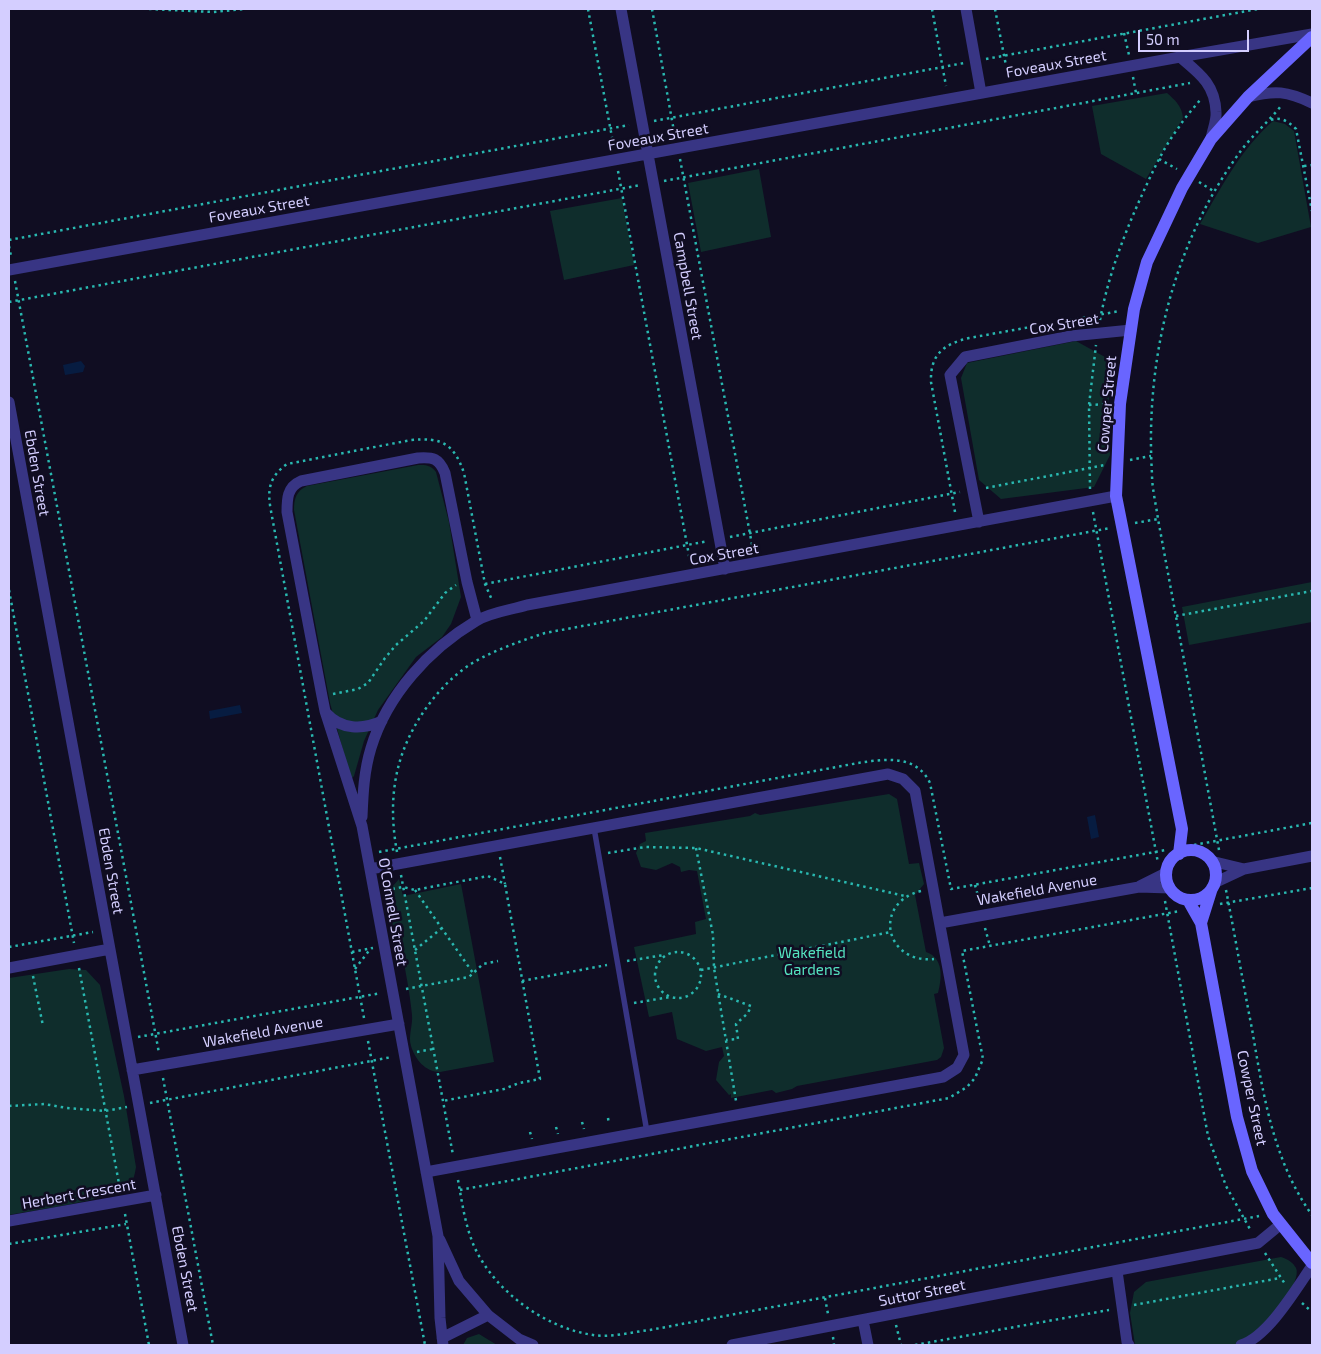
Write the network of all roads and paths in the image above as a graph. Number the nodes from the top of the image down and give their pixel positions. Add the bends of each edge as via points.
1 (149, 9) edge
2 (244, 9) edge
3 (588, 9) edge
4 (621, 9) edge
5 (652, 9) edge
6 (932, 9) edge
7 (966, 9) edge
8 (995, 9) edge
9 (1258, 9) edge
10 (1312, 35) edge
11 (1004, 56) junction
12 (1180, 57) junction
13 (975, 61) junction
14 (943, 67) junction
15 (1193, 82) dead end
16 (1010, 87) junction
17 (981, 93) junction
18 (1285, 93) junction
19 (1248, 97) junction
20 (949, 98) junction
21 (1312, 103) edge
22 (1270, 121) junction
23 (1210, 139) junction
24 (648, 154) junction
25 (1312, 165) edge
26 (1304, 166) junction
27 (1312, 211) edge
28 (9, 240) edge
29 (9, 270) edge
30 (19, 300) junction
31 (9, 302) edge
32 (1134, 309) junction
33 (1131, 330) junction
34 (9, 402) edge
35 (1120, 404) junction
36 (1089, 405) dead end
37 (1151, 456) junction
38 (1118, 462) junction
39 (972, 490) junction
40 (952, 494) junction
41 (1116, 496) junction
42 (1158, 519) junction
43 (978, 522) junction
44 (958, 526) junction
45 (1122, 526) junction
46 (1096, 530) junction
47 (749, 533) junction
48 (719, 539) junction
49 (687, 545) junction
50 (756, 563) junction
51 (724, 569) junction
52 (693, 575) junction
53 (467, 582) junction
54 (484, 584) junction
55 (9, 590) edge
56 (1312, 590) edge
57 (498, 613) junction
58 (1176, 616) junction
59 (477, 620) junction
60 (322, 696) junction
61 (325, 711) junction
62 (382, 721) junction
63 (1312, 823) edge
64 (362, 826) junction
65 (594, 828) junction
66 (1182, 828) junction
67 (696, 848) junction
68 (396, 849) junction
69 (367, 854) junction
70 (1179, 854) junction
71 (599, 855) junction
72 (1312, 856) edge
73 (500, 857) dead end
74 (1206, 857) junction
75 (399, 864) junction
76 (370, 869) junction
77 (1244, 869) junction
78 (1166, 873) junction
79 (505, 884) junction
80 (1213, 886) junction
81 (403, 887) junction
82 (1139, 887) junction
83 (1170, 888) junction
84 (1312, 888) edge
85 (950, 889) dead end
86 (415, 890) junction
87 (924, 890) dead end
88 (374, 892) junction
89 (905, 896) junction
90 (1188, 900) junction
91 (940, 923) junction
92 (1201, 923) junction
93 (442, 928) junction
94 (106, 929) junction
95 (891, 932) junction
96 (73, 936) junction
97 (384, 945) junction
98 (9, 948) edge
99 (372, 948) junction
100 (110, 949) junction
101 (415, 950) junction
102 (962, 951) dead end
103 (352, 952) junction
104 (666, 955) junction
105 (937, 959) dead end
106 (498, 961) dead end
107 (618, 963) junction
108 (31, 964) junction
109 (9, 968) edge
110 (79, 968) dead end
111 (714, 968) junction
112 (355, 969) junction
113 (701, 970) junction
114 (473, 973) junction
115 (522, 981) junction
116 (422, 986) junction
117 (393, 991) junction
118 (718, 994) junction
119 (670, 996) junction
120 (360, 997) junction
121 (625, 1004) junction
122 (399, 1024) junction
123 (43, 1026) dead end
124 (155, 1034) junction
125 (127, 1039) junction
126 (726, 1040) junction
127 (132, 1070) junction
128 (949, 1098) dead end
129 (443, 1101) junction
130 (9, 1106) edge
131 (105, 1111) junction
132 (738, 1115) junction
133 (608, 1118) dead end
134 (582, 1122) dead end
135 (610, 1124) dead end
136 (556, 1127) dead end
137 (584, 1129) dead end
138 (530, 1132) dead end
139 (647, 1132) junction
140 (558, 1134) dead end
141 (532, 1139) dead end
142 (453, 1154) dead end
143 (426, 1172) junction
144 (156, 1195) junction
145 (122, 1202) junction
146 (1312, 1215) edge
147 (9, 1222) edge
148 (126, 1224) junction
149 (1281, 1224) junction
150 (438, 1236) junction
151 (9, 1244) edge
152 (1312, 1265) edge
153 (1117, 1270) junction
154 (1280, 1278) dead end
155 (1122, 1307) junction
156 (894, 1314) junction
157 (488, 1315) junction
158 (863, 1320) junction
159 (443, 1342) edge
160 (149, 1345) edge
161 (183, 1345) edge
162 (213, 1345) edge
163 (425, 1345) edge
164 (533, 1345) edge
165 (732, 1345) edge
166 (868, 1345) edge
167 (900, 1345) edge
168 (915, 1345) edge
169 (1129, 1345) edge
170 (1241, 1345) edge

1 - 2 path via 213,12
3 - 28 path via 610,129
4 - 24 street, Campbell Street
5 - 14 path via 672,117
6 - 14 path
7 - 13 street
8 - 11 path
9 - 11 path
10 - 12 street, Foveaux Street
10 - 19 street, Cowper Street
11 - 13 path
11 - 16 path
12 - 16 street, Foveaux Street
12 - 23 street via 1206,79 1211,91 1217,112
13 - 14 path
13 - 17 street
14 - 20 path
15 - 47 path via 683,177
16 - 17 street, Foveaux Street
17 - 20 street, Foveaux Street
18 - 19 street via 1267,92
18 - 21 street
18 - 22 path via 1285,102
19 - 23 street, Cowper Street
20 - 24 street, Foveaux Street
22 - 26 path via 1281,119 1296,128
22 - 37 path via 1256,133 1222,179 1202,214 1173,285 1154,375
23 - 32 street, Cowper Street via 1182,188 1147,262
24 - 29 street, Foveaux Street
24 - 48 street, Campbell Street
25 - 26 path
26 - 27 path
30 - 31 path
30 - 49 path via 622,189
30 - 124 path
32 - 33 street, Cowper Street
32 - 40 path via 969,338 954,342 938,354 930,371 930,382
33 - 35 street, Cowper Street
33 - 39 street, Cox Street via 1071,336 966,357 950,375
34 - 94 street, Ebden Street
35 - 36 path
35 - 38 street, Cowper Street
37 - 38 path
37 - 42 path
38 - 39 path
38 - 41 street, Cowper Street
39 - 40 path
39 - 43 street, Cox Street
40 - 44 path
40 - 47 path
41 - 43 street, Cox Street
41 - 45 street, Cowper Street
42 - 45 path
42 - 58 path
43 - 44 street, Cox Street
44 - 50 street, Cox Street
45 - 46 path
45 - 66 street, Cowper Street
46 - 68 path via 545,633 494,651 453,677 428,706 413,731 398,767 395,784
46 - 85 path via 1156,852
47 - 48 path
47 - 50 path
48 - 49 path
48 - 51 street, Campbell Street
49 - 52 path
49 - 54 path
50 - 51 street, Cox Street
51 - 52 street, Cox Street
52 - 57 street, Cox Street
53 - 54 path
53 - 59 street
53 - 60 path via 445,593 424,620 385,658 368,683 358,689
53 - 60 street, O'Connell Street via 445,473 435,459 418,458 295,484 287,498 287,512
54 - 57 path
54 - 103 path via 464,473 458,457 436,440 412,440 287,464 277,471 272,480 269,500
55 - 96 path
56 - 58 path
57 - 59 street, Cox Street
58 - 63 path via 1217,841
59 - 62 street, Cox Street via 432,652 395,698
60 - 61 street, O'Connell Street
61 - 62 street via 333,721 351,727 363,728
61 - 64 street, O'Connell Street
62 - 64 street, Cox Street via 371,748 364,780
64 - 69 street, O'Connell Street
65 - 71 lane
65 - 75 street
65 - 91 street via 888,774 903,779 915,791
66 - 70 street, Cowper Street
66 - 74 street, Cowper Street
67 - 71 path via 645,847
67 - 89 path
67 - 111 path via 713,935
68 - 69 path
68 - 75 path
69 - 76 street, O'Connell Street
70 - 74 street via 1186,851
70 - 78 street via 1168,865
71 - 107 lane
72 - 77 street
73 - 79 path
74 - 77 street
74 - 80 street via 1215,868
75 - 76 street
75 - 81 path
76 - 88 street, O'Connell Street
77 - 80 street
78 - 82 street, Wakefield Avenue
78 - 83 street
79 - 86 path via 488,876
79 - 115 path
80 - 90 street via 1202,898
80 - 92 street, Cowper Street
81 - 86 path
81 - 88 path
81 - 101 path
82 - 83 street, Wakefield Avenue
82 - 91 street, Wakefield Avenue
83 - 90 street
84 - 146 path via 1228,903 1273,1133 1284,1164
86 - 93 path
87 - 89 path
88 - 97 street, O'Connell Street
89 - 95 path via 890,920
90 - 92 street, Cowper Street
91 - 132 street via 964,1055 957,1068 943,1077
92 - 149 street, Cowper Street via 1237,1118 1252,1172
93 - 101 path
93 - 114 path
94 - 96 path
94 - 100 street, Ebden Street
95 - 105 path via 903,952 914,958
95 - 111 path
96 - 98 path
97 - 99 path
97 - 117 street, O'Connell Street
99 - 103 path
99 - 112 path
100 - 108 street
100 - 125 street, Ebden Street
101 - 116 path
102 - 128 path via 1167,914 1208,1136 1226,1186 1244,1219 650,1330 594,1335 564,1328 513,1297 483,1263 464,1214 460,1190
103 - 112 path
104 - 107 path
104 - 113 path via 688,953
104 - 119 path via 656,966 655,973 659,988
106 - 114 path via 483,964
107 - 115 path
107 - 121 lane
108 - 109 street
108 - 123 path
110 - 131 path
111 - 113 path
111 - 118 path
112 - 120 path
113 - 119 path via 700,984 690,994 677,998
114 - 116 path via 469,977
115 - 129 path via 540,1078
116 - 117 path
116 - 129 path
117 - 120 path
117 - 122 street, O'Connell Street
118 - 126 path
118 - 126 path via 751,1006 736,1024 738,1039
119 - 121 path
120 - 124 path
121 - 139 lane
122 - 127 street, Wakefield Avenue
122 - 143 street, O'Connell Street
124 - 125 path
125 - 127 street, Ebden Street
126 - 132 path
127 - 144 street, Ebden Street
129 - 142 path
130 - 131 path via 44,1104
131 - 145 path
132 - 139 street
133 - 135 path
134 - 137 path
136 - 140 path
138 - 141 path
139 - 143 street
143 - 150 street, O'Connell Street
144 - 145 street, Herbert Crescent
144 - 161 street, Ebden Street
145 - 147 street, Herbert Crescent
145 - 148 path
148 - 151 path
148 - 160 path
149 - 152 street, Cowper Street
149 - 153 street, Suttor Street via 1258,1243
150 - 157 street via 459,1281
150 - 159 street, O'Connell Street
152 - 170 street via 1266,1329
153 - 155 street
153 - 156 street, Suttor Street
154 - 155 path
155 - 168 path
155 - 169 street
156 - 158 street, Suttor Street
156 - 167 path
157 - 159 street
157 - 164 street via 519,1339
158 - 165 street, Suttor Street
158 - 166 street
162 - 163 path via 167,1099 372,1061

